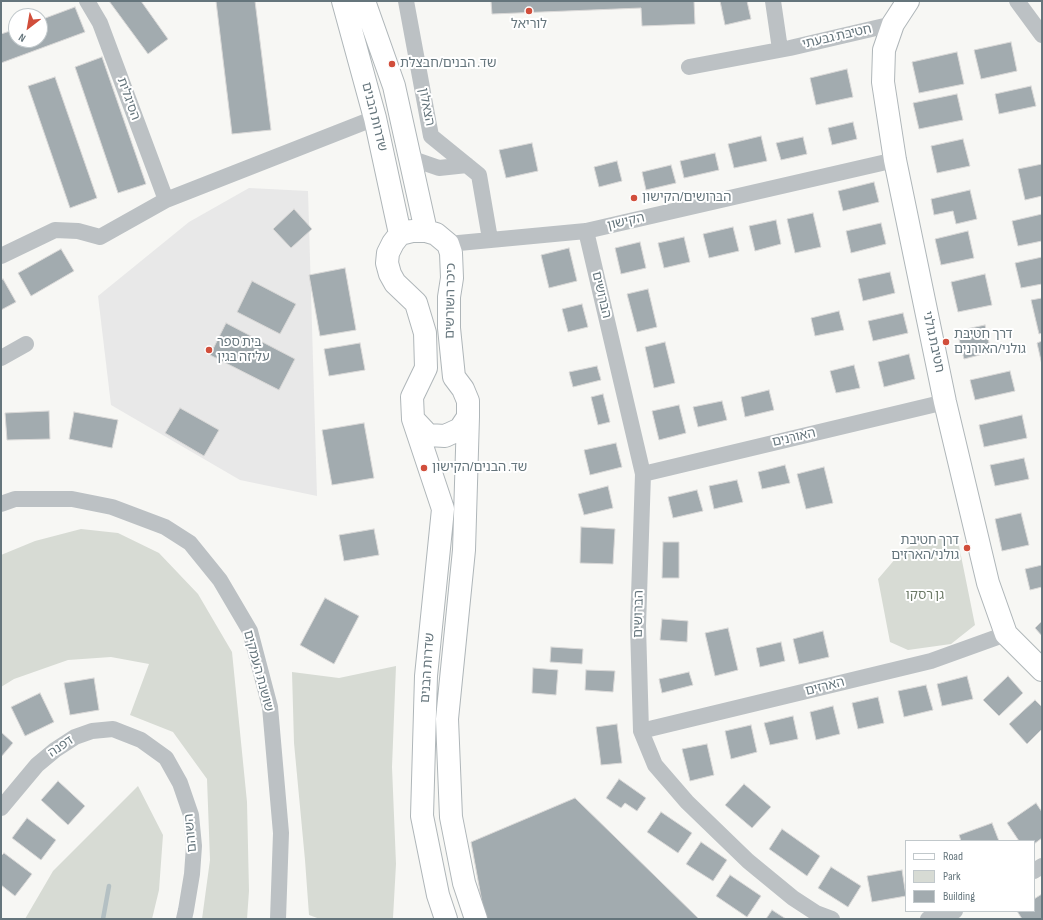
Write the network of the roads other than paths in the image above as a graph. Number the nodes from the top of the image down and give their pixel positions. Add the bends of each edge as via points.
1 (87, 1) edge
2 (343, 1) edge
3 (364, 1) edge
4 (406, 1) edge
5 (774, 1) edge
6 (908, 1) edge
7 (1017, 1) edge
8 (893, 24) junction
9 (1042, 35) edge
10 (780, 49) junction
11 (689, 68) dead end
12 (375, 118) junction
13 (410, 158) junction
14 (894, 160) junction
15 (467, 165) junction
16 (166, 200) junction
17 (426, 231) junction
18 (586, 231) junction
19 (400, 234) junction
20 (490, 240) junction
21 (448, 244) junction
22 (1, 256) edge
23 (26, 344) dead end
24 (1, 358) edge
25 (945, 402) junction
26 (468, 417) junction
27 (413, 419) junction
28 (643, 474) junction
29 (1, 504) edge
30 (1006, 634) junction
31 (1042, 670) edge
32 (641, 731) junction
33 (141, 740) joint
34 (1, 808) edge
35 (952, 912) edge
36 (184, 919) edge
37 (278, 919) edge
38 (446, 919) edge
39 (476, 919) edge
40 (832, 919) edge
41 (928, 919) edge

1 - 16 street, הסיגלית via 100,23
2 - 12 main road, שדרות הבנים
3 - 13 main road, שדרות הבנים via 394,86
4 - 15 street, הצאלון via 431,136
5 - 10 street
6 - 8 main road, חטיבת גולני
7 - 9 street
8 - 10 street, חטיבת גבעתי
8 - 14 main road, חטיבת גולני via 884,50 883,82
10 - 11 street, חטיבת גבעתי
12 - 16 street
12 - 19 main road, שדרות הבנים
13 - 15 street via 439,168
13 - 17 main road, שדרות הבנים
14 - 18 street, הקישון
14 - 25 main road, חטיבת גולני
15 - 20 street, הצאלון via 479,175
16 - 22 street via 100,237 78,231 55,230
17 - 19 main road
17 - 21 main road, כיכר השורשים via 436,234
18 - 20 street, הקישון
18 - 28 street, הברושים
19 - 27 main road, כיכר השורשים via 388,252 387,263 396,283 416,302 424,333 426,368 412,397
20 - 21 street, הקישון
21 - 26 main road, כיכר השורשים via 452,264 449,328 454,377 468,401
23 - 24 street
25 - 28 street, האורנים
25 - 30 main road, חטיבת גולני via 988,582
26 - 27 main road via 460,429 445,436 428,435
26 - 39 main road, שדרות הבנים via 464,550 447,719 451,817 464,883
27 - 38 main road, שדרות הבנים via 443,509 426,676 422,816 438,895
28 - 32 street, הברושים via 638,626
29 - 37 street, שושנת העמקים via 15,499 72,499 112,507 165,527 190,543 220,580 250,632 270,707 281,833
30 - 31 main road, חטיבת גולני
30 - 32 street, הארזים via 931,661
32 - 40 street, הברושים via 655,765 687,802 748,861 793,898 816,913
33 - 34 street, דפנה via 113,729 92,731 75,737 37,765
33 - 36 street, השוהם via 166,758 180,783 191,815 194,853
35 - 41 street

